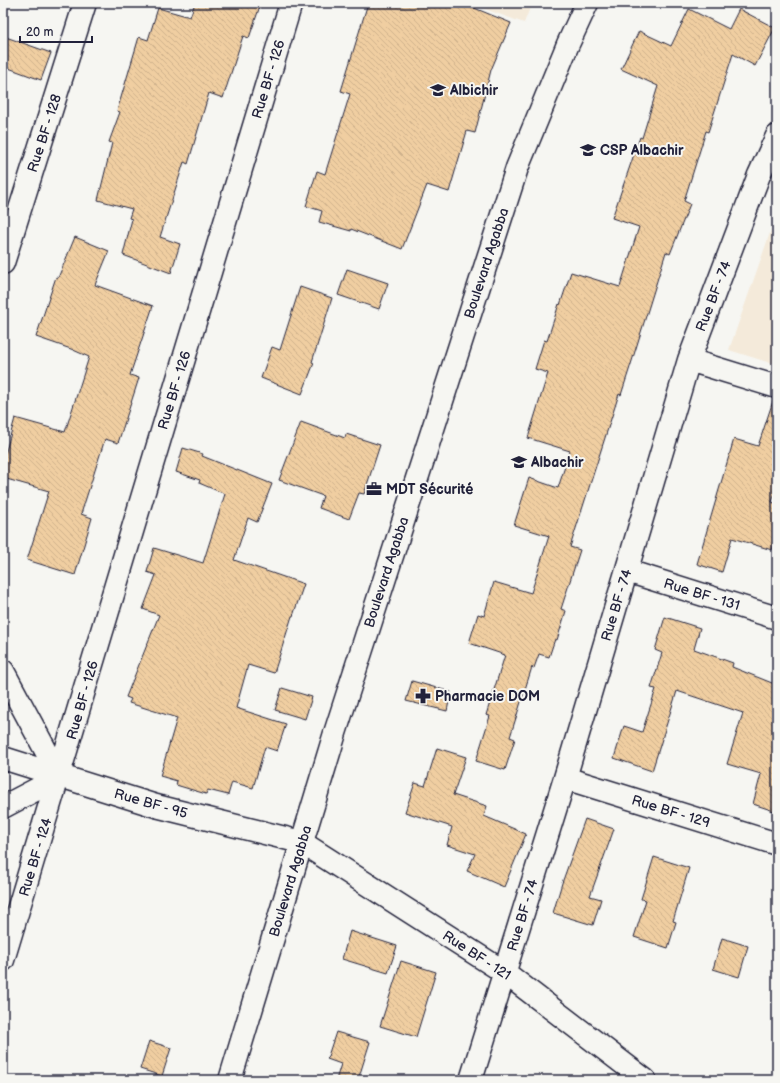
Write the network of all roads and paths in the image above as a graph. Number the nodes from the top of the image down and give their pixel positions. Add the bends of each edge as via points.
1 (86, 3) edge
2 (291, 3) edge
3 (588, 3) edge
4 (777, 136) edge
5 (3, 263) edge
6 (690, 360) junction
7 (777, 387) edge
8 (627, 571) junction
9 (777, 618) edge
10 (3, 671) edge
11 (3, 758) edge
12 (60, 777) junction
13 (564, 778) junction
14 (3, 807) edge
15 (301, 842) junction
16 (777, 844) edge
17 (3, 960) edge
18 (504, 972) junction
19 (230, 1080) edge
20 (471, 1080) edge
21 (645, 1080) edge

1 - 5 street, Rue BF - 128
2 - 12 street, Rue BF - 126
3 - 15 street, Boulevard Agabba via 568,44 517,168
4 - 6 street, Rue BF - 74 via 759,175
6 - 7 street
6 - 8 street, Rue BF - 74
8 - 9 street, Rue BF - 131
8 - 13 street, Rue BF - 74
10 - 12 street
11 - 12 street, Rue BF - 95
12 - 14 street
12 - 15 street, Rue BF - 95 via 156,806
12 - 17 street, Rue BF - 124
13 - 16 street, Rue BF - 129
13 - 18 street, Rue BF - 74
15 - 18 street, Rue BF - 121
15 - 19 street, Boulevard Agabba
18 - 20 street, Rue BF - 74
18 - 21 street, Rue BF - 121

